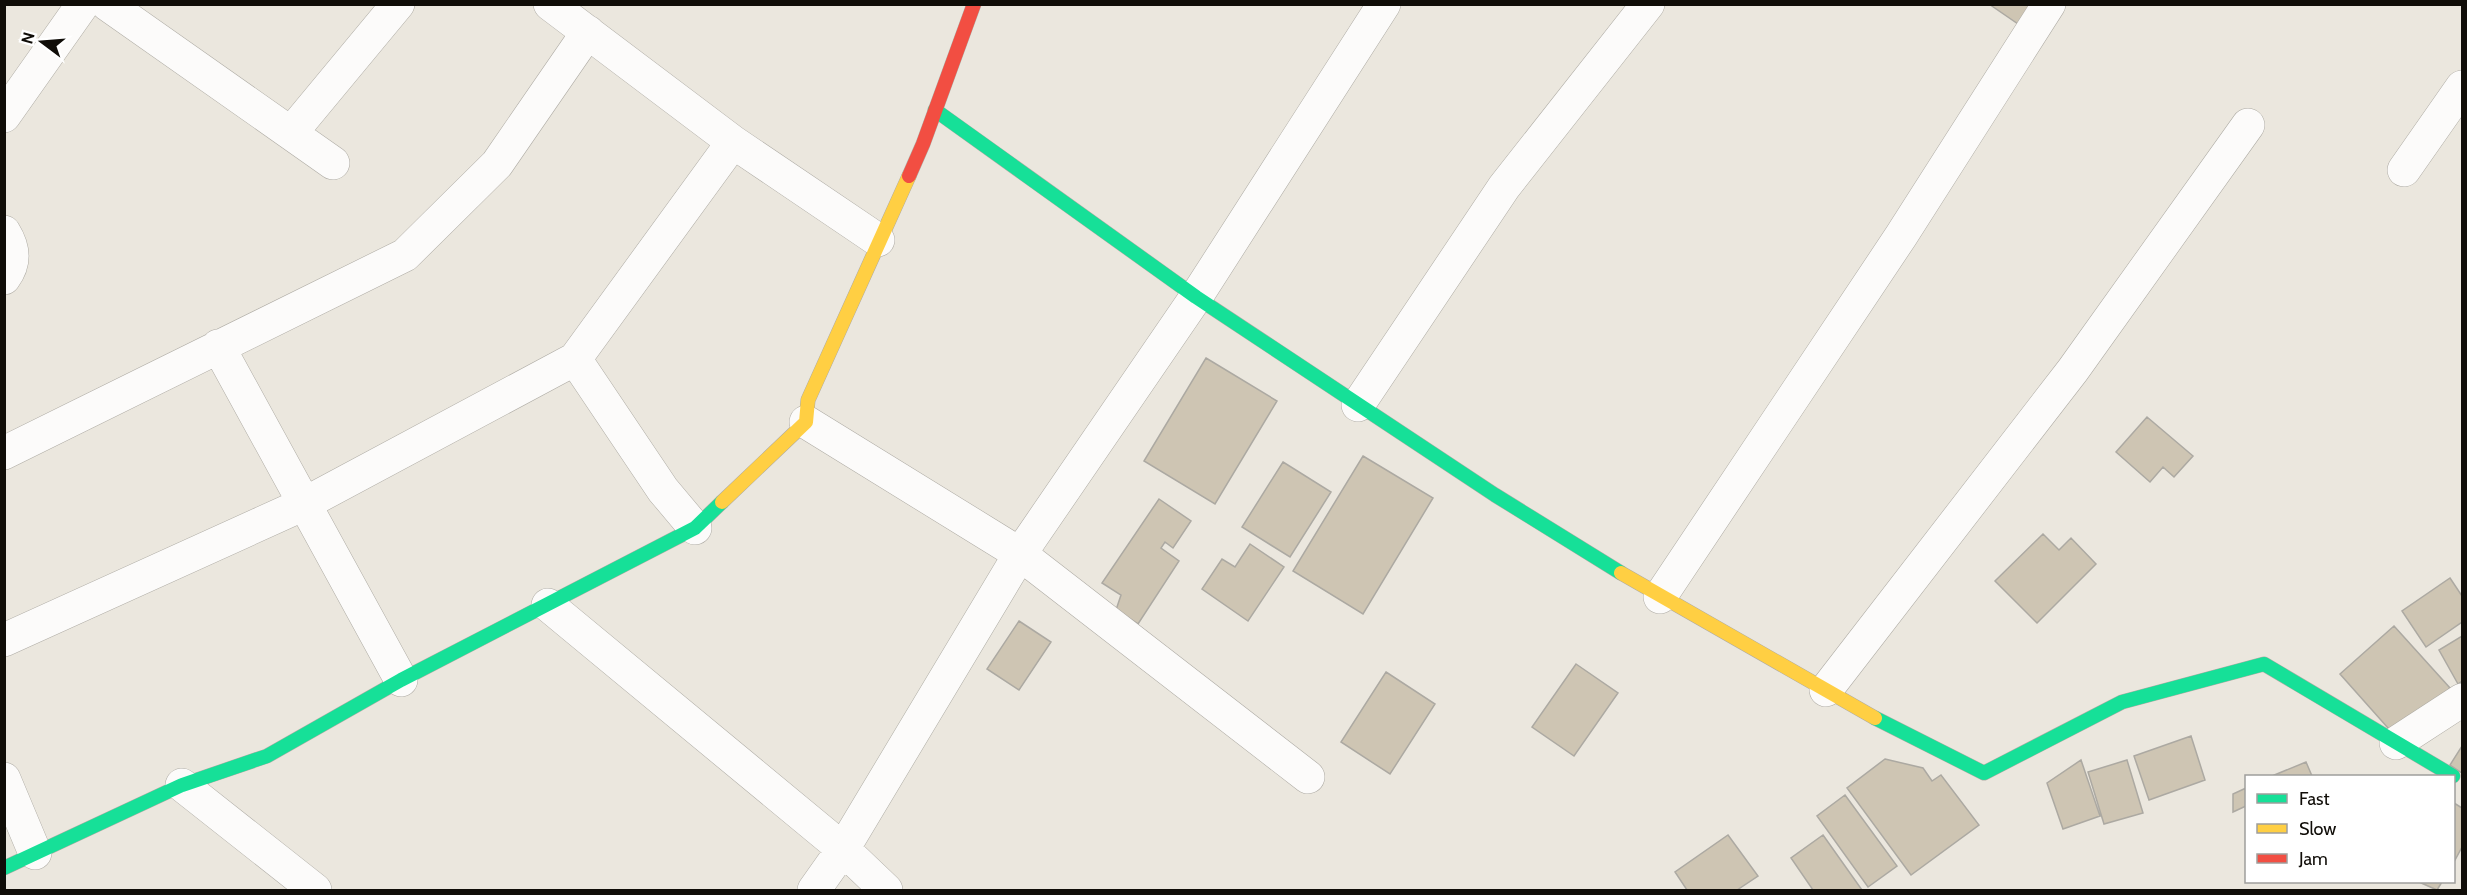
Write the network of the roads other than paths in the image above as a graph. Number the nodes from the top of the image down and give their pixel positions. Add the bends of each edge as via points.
1 (83, 4) edge
2 (107, 4) edge
3 (398, 4) edge
4 (550, 4) edge
5 (974, 4) edge
6 (1384, 4) edge
7 (1648, 4) edge
8 (2049, 4) edge
9 (142, 14) edge
10 (588, 32) junction
11 (2463, 87) edge
12 (935, 110) junction
13 (4, 116) edge
14 (2248, 125) dead end
15 (291, 133) junction
16 (733, 142) junction
17 (333, 163) dead end
18 (2404, 170) dead end
19 (4, 232) edge
20 (878, 240) junction
21 (4, 278) edge
22 (1196, 297) junction
23 (218, 346) junction
24 (575, 359) junction
25 (1358, 405) junction
26 (806, 423) junction
27 (4, 453) edge
28 (304, 504) junction
29 (695, 528) junction
30 (1020, 554) junction
31 (1660, 597) junction
32 (548, 605) junction
33 (4, 640) edge
34 (401, 680) junction
35 (1826, 690) junction
36 (2463, 700) edge
37 (2396, 743) junction
38 (2450, 775) edge
39 (1308, 777) dead end
40 (4, 779) edge
41 (182, 785) junction
42 (843, 849) junction
43 (35, 853) junction
44 (4, 868) edge
45 (315, 891) edge
46 (814, 891) edge
47 (886, 891) edge

1 - 13 street
2 - 9 street
3 - 15 street
4 - 10 street
5 - 12 street
6 - 22 street
7 - 25 street via 1504,187
8 - 31 street via 1901,236
9 - 15 street
10 - 16 street
10 - 23 street via 497,164 405,255
11 - 18 street
12 - 20 street
12 - 22 street
14 - 35 street via 2073,370
15 - 17 street
16 - 20 street
16 - 24 street
19 - 21 street via 12,246 12,267
20 - 26 street via 808,400
22 - 25 street
22 - 30 street
23 - 27 street
23 - 28 street
24 - 28 street
24 - 29 street via 663,490
25 - 31 street
26 - 29 street
26 - 30 street
28 - 33 street
28 - 34 street
29 - 32 street
30 - 39 street
30 - 42 street
31 - 35 street
32 - 34 street
32 - 42 street
34 - 41 street via 267,756
35 - 37 street via 1984,773 2122,702 2264,664
36 - 37 street
37 - 38 street
40 - 43 street
41 - 43 street
41 - 45 street
42 - 46 street
42 - 47 street
43 - 44 street

